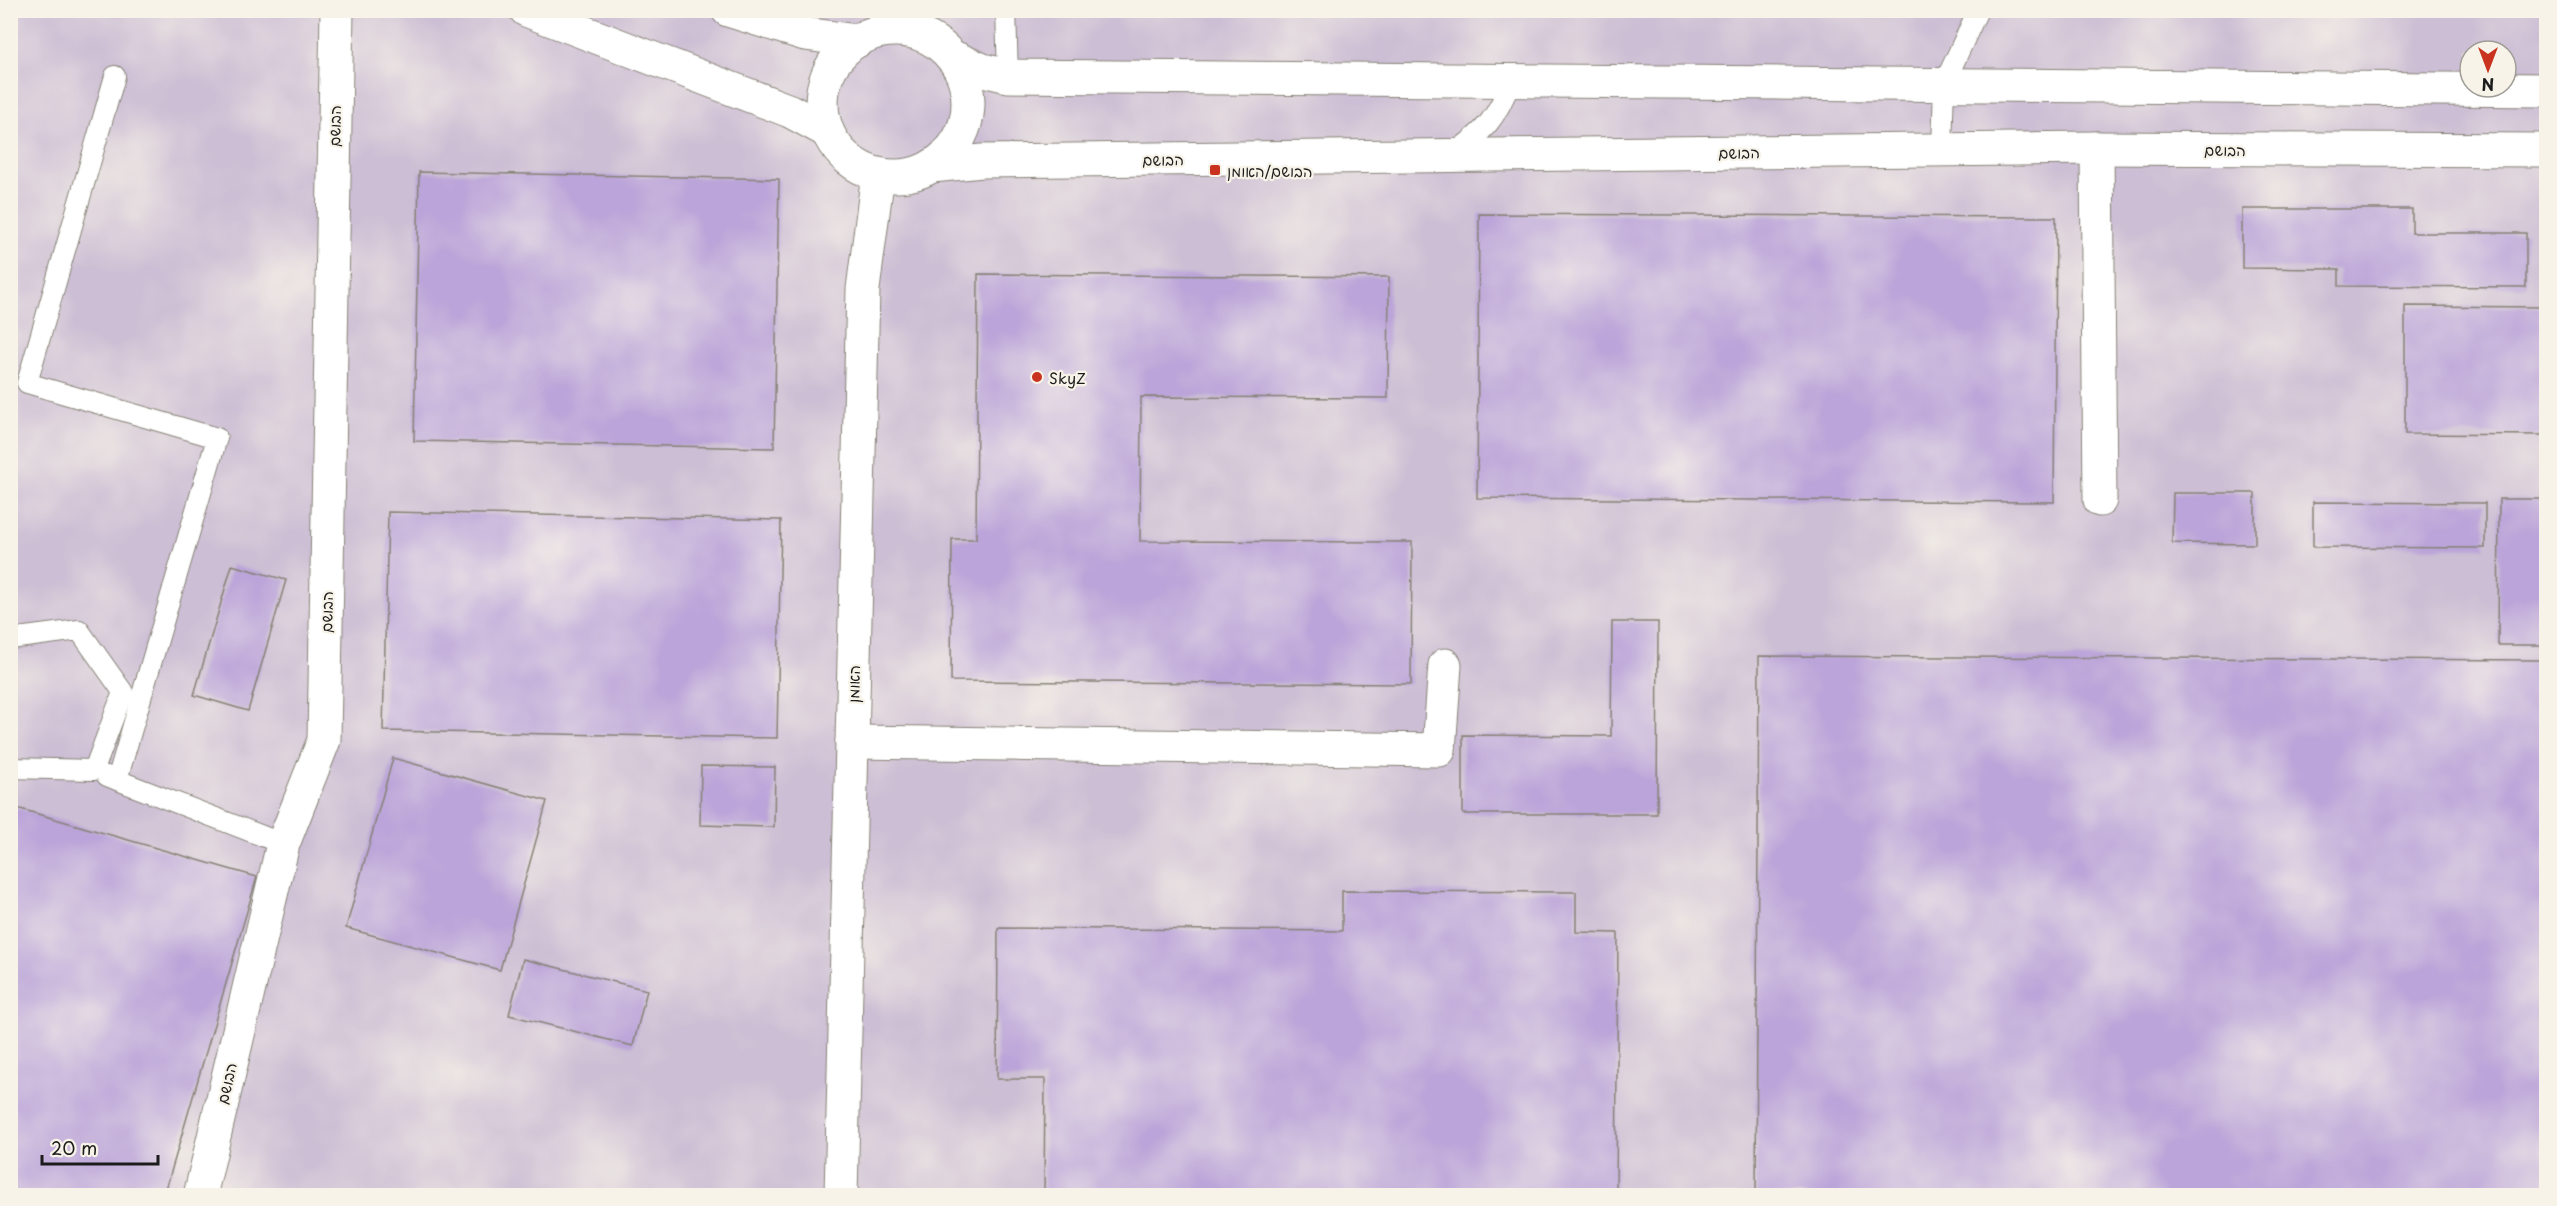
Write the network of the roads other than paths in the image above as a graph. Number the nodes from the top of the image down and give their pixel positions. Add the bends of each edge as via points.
1 (337, 10) edge
2 (526, 10) edge
3 (728, 10) edge
4 (1006, 10) edge
5 (1978, 10) edge
6 (857, 41) junction
7 (951, 56) junction
8 (114, 76) dead end
9 (1008, 76) junction
10 (1511, 81) junction
11 (1944, 84) junction
12 (2547, 90) edge
13 (827, 131) junction
14 (2097, 148) junction
15 (1942, 150) junction
16 (2547, 150) edge
17 (1451, 155) junction
18 (932, 166) junction
19 (878, 174) junction
20 (2100, 500) dead end
21 (10, 639) edge
22 (1445, 665) dead end
23 (852, 742) junction
24 (10, 768) edge
25 (94, 770) junction
26 (117, 780) junction
27 (283, 844) junction
28 (200, 1196) edge
29 (841, 1196) edge

1 - 27 street, הבושם via 324,740
2 - 13 street via 790,111
3 - 6 street via 805,34
4 - 9 lane
5 - 11 lane
6 - 7 street via 876,33 907,31 927,38
6 - 13 street via 841,54 826,81 822,101
7 - 9 street
7 - 18 street via 966,87 966,121 950,152
8 - 26 lane via 27,382 217,438
9 - 10 street
10 - 11 street
10 - 17 lane via 1502,104 1482,133
11 - 12 street
11 - 15 lane
13 - 19 street via 848,159
14 - 15 street, הבושם
14 - 16 street, הבושם
14 - 20 street
15 - 17 street, הבושם
17 - 18 street, הבושם via 982,160
18 - 19 street via 901,176
19 - 23 street, האומן via 863,289
21 - 25 lane via 79,630 123,692
22 - 23 street via 1439,750
23 - 29 street, האומן
24 - 25 lane
25 - 26 lane
26 - 27 lane
27 - 28 street, הבושם

